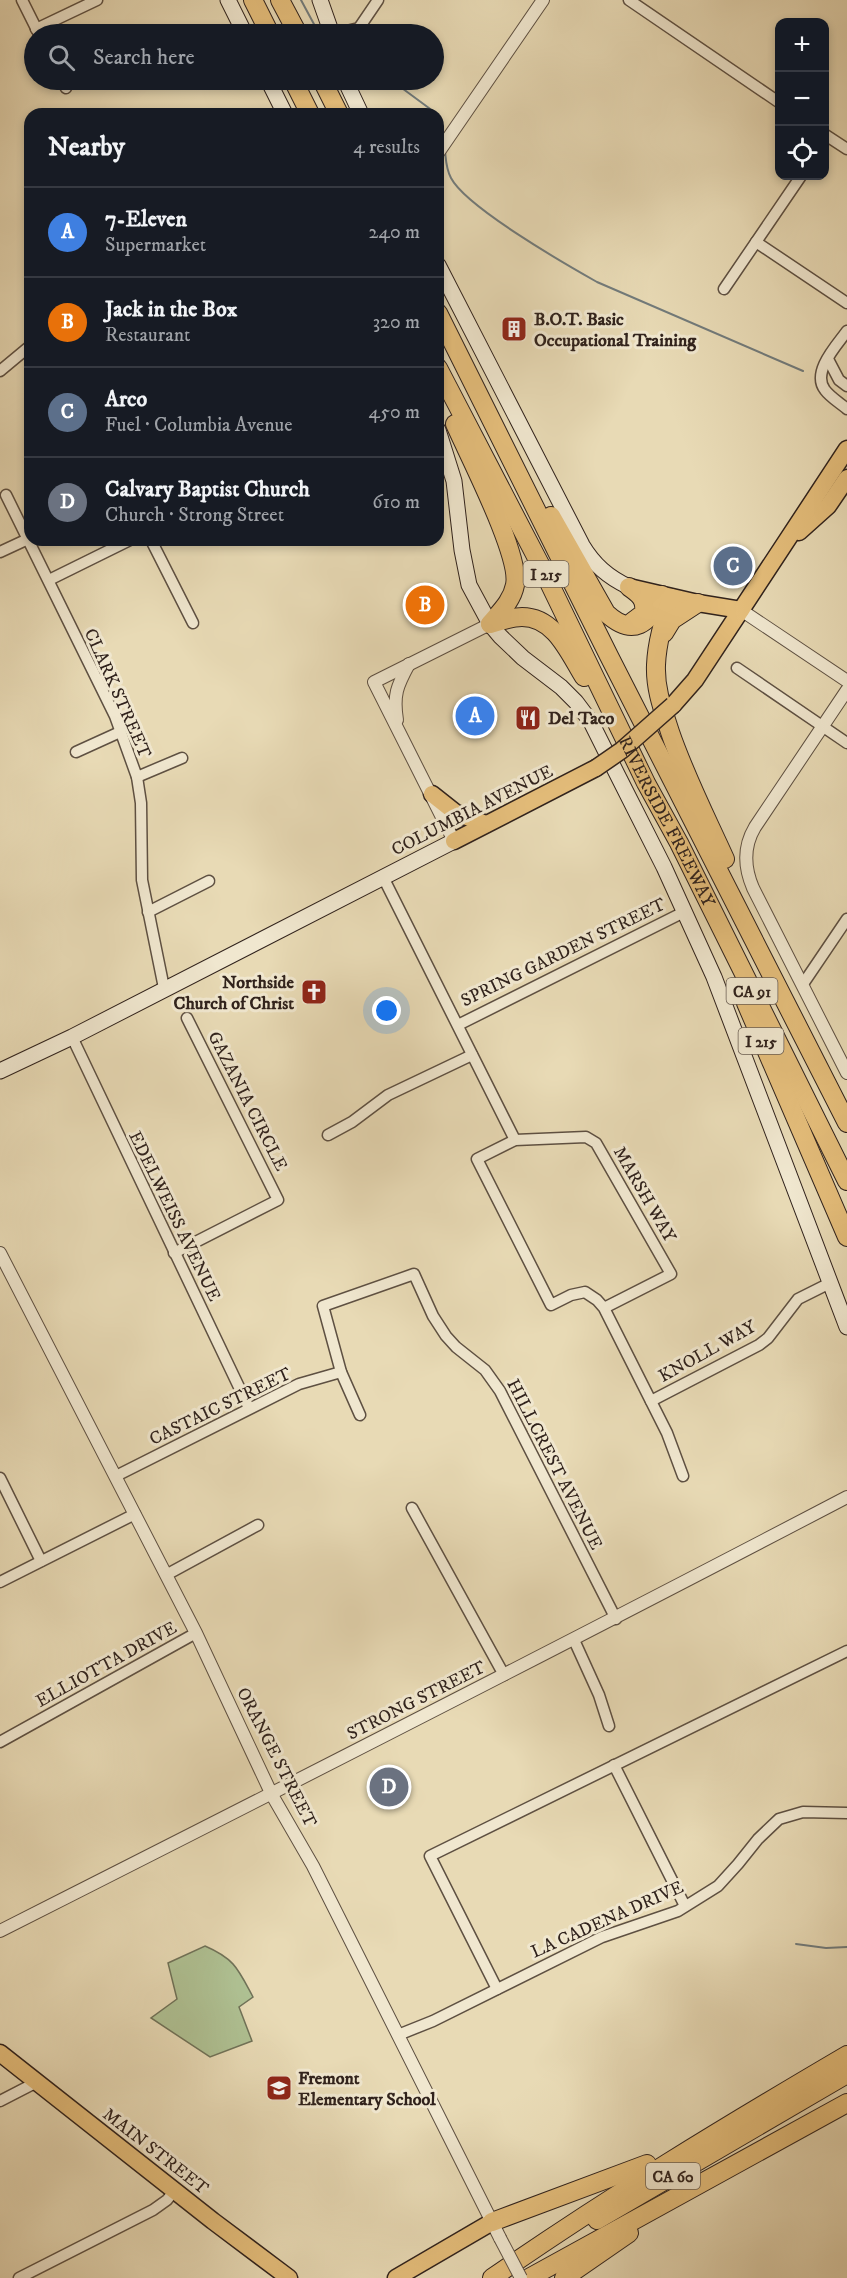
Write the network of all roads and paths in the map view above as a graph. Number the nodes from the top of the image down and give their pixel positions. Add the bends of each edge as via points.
1 (22, 0) edge
2 (97, 0) edge
3 (228, 0) edge
4 (253, 0) edge
5 (280, 0) edge
6 (320, 0) edge
7 (378, 0) edge
8 (543, 0) edge
9 (629, 0) edge
10 (34, 24) edge
11 (53, 24) edge
12 (240, 24) edge
13 (265, 24) edge
14 (293, 24) edge
15 (329, 24) edge
16 (362, 24) edge
17 (273, 90) edge
18 (298, 90) edge
19 (327, 90) edge
20 (350, 90) edge
21 (775, 100) edge
22 (282, 108) edge
23 (307, 108) edge
24 (336, 108) edge
25 (358, 108) edge
26 (829, 139) edge
27 (444, 144) edge
28 (847, 150) edge
29 (798, 180) edge
30 (756, 242) junction
31 (444, 277) edge
32 (724, 289) dead end
33 (847, 303) edge
34 (444, 325) edge
35 (847, 331) edge
36 (24, 351) edge
37 (828, 359) junction
38 (0, 371) edge
39 (444, 379) edge
40 (847, 386) edge
41 (444, 401) edge
42 (847, 409) edge
43 (444, 449) edge
44 (847, 449) edge
45 (514, 467) junction
46 (847, 478) edge
47 (6, 495) dead end
48 (24, 531) edge
49 (24, 541) edge
50 (786, 541) junction
51 (32, 546) edge
52 (118, 546) edge
53 (154, 546) edge
54 (0, 552) edge
55 (49, 580) junction
56 (628, 587) junction
57 (667, 596) junction
58 (698, 603) junction
59 (741, 610) junction
60 (193, 622) dead end
61 (490, 624) junction
62 (621, 624) junction
63 (658, 645) junction
64 (409, 664) junction
65 (737, 668) dead end
66 (847, 681) edge
67 (847, 690) edge
68 (822, 726) junction
69 (398, 727) junction
70 (120, 732) junction
71 (847, 743) edge
72 (76, 752) dead end
73 (182, 758) dead end
74 (137, 777) junction
75 (646, 783) junction
76 (432, 794) junction
77 (486, 824) junction
78 (454, 841) junction
79 (679, 843) junction
80 (383, 878) junction
81 (209, 881) dead end
82 (148, 912) junction
83 (684, 912) junction
84 (847, 919) edge
85 (752, 937) junction
86 (803, 984) junction
87 (164, 988) junction
88 (187, 1018) dead end
89 (458, 1024) junction
90 (72, 1038) junction
91 (472, 1054) junction
92 (0, 1071) edge
93 (847, 1073) edge
94 (847, 1123) edge
95 (328, 1135) dead end
96 (826, 1139) junction
97 (515, 1140) junction
98 (847, 1181) edge
99 (847, 1189) edge
100 (847, 1237) edge
101 (0, 1253) edge
102 (174, 1253) junction
103 (831, 1283) junction
104 (604, 1308) junction
105 (847, 1327) edge
106 (341, 1372) junction
107 (651, 1401) junction
108 (249, 1408) junction
109 (360, 1414) dead end
110 (116, 1476) junction
111 (683, 1476) dead end
112 (0, 1478) edge
113 (847, 1497) edge
114 (412, 1508) dead end
115 (135, 1514) junction
116 (258, 1525) dead end
117 (41, 1561) junction
118 (166, 1575) junction
119 (0, 1581) edge
120 (616, 1619) junction
121 (196, 1633) junction
122 (574, 1640) junction
123 (847, 1651) edge
124 (504, 1675) junction
125 (609, 1726) dead end
126 (0, 1742) edge
127 (614, 1766) junction
128 (272, 1795) junction
129 (847, 1813) edge
130 (685, 1906) junction
131 (0, 1931) edge
132 (497, 1989) junction
133 (398, 2035) junction
134 (0, 2053) edge
135 (847, 2055) edge
136 (847, 2074) edge
137 (35, 2083) junction
138 (0, 2101) edge
139 (847, 2103) edge
140 (847, 2110) edge
141 (727, 2125) junction
142 (791, 2134) junction
143 (733, 2165) junction
144 (175, 2190) junction
145 (496, 2230) junction
146 (286, 2277) edge
147 (18, 2278) edge
148 (396, 2278) edge
149 (492, 2278) edge
150 (498, 2278) edge
151 (521, 2278) edge
152 (529, 2278) edge
153 (564, 2278) edge

1 - 10 street
2 - 11 street
3 - 12 main road
4 - 13 highway
5 - 14 highway
6 - 15 main road
7 - 16 street
8 - 27 street
9 - 21 street
17 - 22 main road
18 - 23 highway
19 - 24 highway
20 - 25 main road
26 - 28 street
29 - 30 street
30 - 32 street
30 - 33 street
31 - 56 main road via 582,545 600,569
34 - 45 highway, RIVERSIDE FREEWAY / I 215
35 - 37 street
36 - 38 street
37 - 40 street via 839,380
37 - 42 street via 822,384
39 - 75 highway, RIVERSIDE FREEWAY / I 215 via 543,568
41 - 61 highway via 507,540 516,570 512,597
43 - 61 main road via 454,481 469,585
44 - 50 main road, COLUMBIA AVENUE
45 - 62 highway via 544,503 606,613
45 - 85 highway, RIVERSIDE FREEWAY / I 215
46 - 50 main road via 828,506
47 - 48 street, CLARK STREET
49 - 54 street
50 - 59 main road, COLUMBIA AVENUE
51 - 55 street, CLARK STREET
52 - 55 street
53 - 60 street
55 - 70 street, CLARK STREET
56 - 57 main road
56 - 62 highway via 644,600 644,613
57 - 58 main road
57 - 62 highway via 646,622 638,626
57 - 63 highway
58 - 59 main road
58 - 63 highway via 672,620
59 - 66 street
59 - 77 main road, COLUMBIA AVENUE, bridge via 695,680 631,743 596,768
61 - 64 street
61 - 75 highway via 532,618 553,630 585,680 630,765
61 - 83 main road via 518,654 561,687 591,722
63 - 85 highway via 658,698 682,767 738,888
64 - 69 street via 394,700
64 - 69 street via 374,682
65 - 68 street
67 - 68 street
68 - 71 street
68 - 86 street via 755,827 746,855 748,875
69 - 76 street
70 - 72 street
70 - 74 street, CLARK STREET
73 - 74 street
74 - 82 street, CLARK STREET via 142,880
75 - 79 highway, RIVERSIDE FREEWAY / I 215
76 - 77 main road via 456,813
76 - 78 street
77 - 78 main road, COLUMBIA AVENUE
78 - 80 main road, COLUMBIA AVENUE
79 - 96 highway, RIVERSIDE FREEWAY / CA 91
79 - 100 highway, I 215
80 - 87 main road, COLUMBIA AVENUE
80 - 89 street
81 - 82 street
82 - 87 street, CLARK STREET
83 - 89 street, SPRING GARDEN STREET
83 - 103 main road via 740,1040
84 - 86 street
85 - 94 highway, RIVERSIDE FREEWAY / I 215
86 - 93 street
87 - 90 main road, COLUMBIA AVENUE
88 - 102 street, GAZANIA CIRCLE via 278,1200
89 - 91 street
90 - 92 main road, COLUMBIA AVENUE
90 - 102 street, EDELWEISS AVENUE
91 - 95 street via 388,1095
91 - 97 street
96 - 98 highway, RIVERSIDE FREEWAY / CA 91
96 - 99 highway
97 - 104 street, MARSH WAY via 477,1159 551,1305 585,1292
97 - 104 street, MARSH WAY via 586,1137 596,1143 671,1274
101 - 110 street, ORANGE STREET
102 - 108 street, EDELWEISS AVENUE
103 - 105 main road
103 - 107 street, KNOLL WAY via 798,1299 759,1345
104 - 107 street
106 - 108 street, CASTAIC STREET via 299,1384
106 - 109 street
106 - 120 street, HILLCREST AVENUE via 323,1306 414,1274 446,1336 484,1370 500,1391
107 - 111 street
108 - 110 street, CASTAIC STREET
110 - 115 street, ORANGE STREET
112 - 117 street
113 - 120 street, STRONG STREET
114 - 124 street
115 - 117 street
115 - 118 street, ORANGE STREET
116 - 118 street
117 - 119 street
118 - 121 street, ORANGE STREET
120 - 122 street, STRONG STREET
121 - 126 street, ELLIOTTA DRIVE
121 - 128 street, ORANGE STREET
122 - 124 street, STRONG STREET
122 - 125 street
123 - 127 street
124 - 128 street, STRONG STREET
127 - 130 street
127 - 132 street via 430,1856
128 - 131 street, STRONG STREET
128 - 133 street, ORANGE STREET via 313,1866
129 - 130 street, LA CADENA DRIVE via 803,1812 779,1819 718,1886
130 - 132 street, LA CADENA DRIVE via 602,1937
132 - 133 street, LA CADENA DRIVE
133 - 145 street, ORANGE STREET
134 - 137 main road, MAIN STREET
135 - 141 highway
136 - 150 highway, CA 60
137 - 138 street
137 - 144 main road, MAIN STREET
139 - 142 highway, CA 60
140 - 142 highway
141 - 145 highway via 668,2156
141 - 149 highway
142 - 143 highway, CA 60
143 - 152 highway, CA 60
143 - 153 highway
144 - 146 main road, MAIN STREET
144 - 147 street via 153,2210
145 - 148 main road
145 - 151 street, ORANGE STREET, bridge

